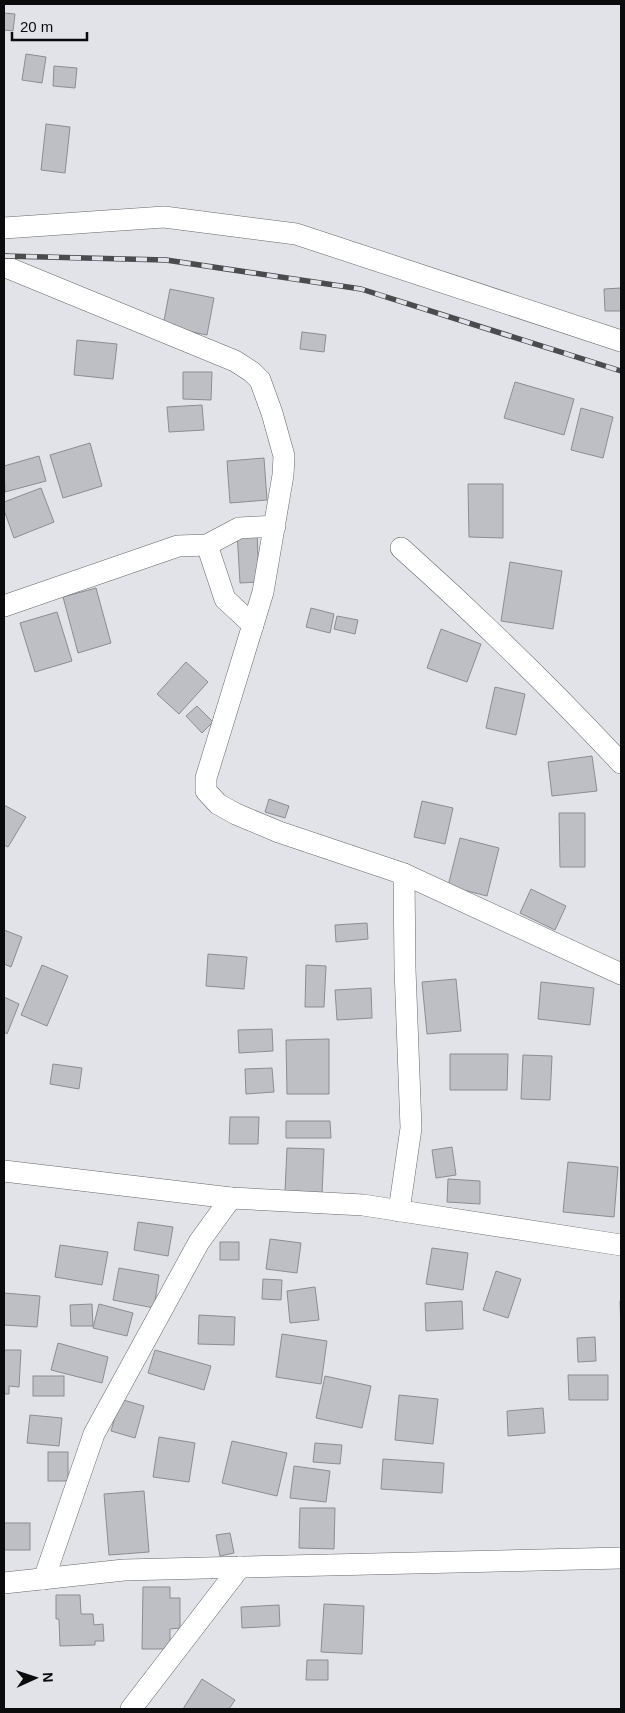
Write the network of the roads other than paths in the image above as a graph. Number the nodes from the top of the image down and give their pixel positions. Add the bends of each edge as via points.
1 (4, 228) edge
2 (4, 264) edge
3 (621, 341) edge
4 (275, 526) junction
5 (207, 544) junction
6 (402, 548) dead end
7 (4, 606) edge
8 (253, 625) junction
9 (621, 763) edge
10 (404, 874) junction
11 (621, 974) edge
12 (4, 1173) edge
13 (230, 1198) junction
14 (400, 1211) junction
15 (621, 1245) edge
16 (621, 1558) edge
17 (240, 1567) junction
18 (44, 1578) junction
19 (4, 1584) edge
20 (131, 1709) edge

1 - 3 street via 164,217 296,234
2 - 4 street via 6,268 252,372 260,380 284,456
4 - 5 street via 239,528
4 - 8 street via 263,592
5 - 7 street via 178,546
5 - 8 street via 226,599
6 - 9 street via 576,715
8 - 10 street via 206,778 206,791 218,804 236,814
10 - 11 street
10 - 14 street via 411,1128
12 - 13 street
13 - 14 street via 363,1205
13 - 18 street via 199,1242 94,1434
14 - 15 street
16 - 17 street
17 - 18 street via 124,1570
17 - 20 street
18 - 19 street

